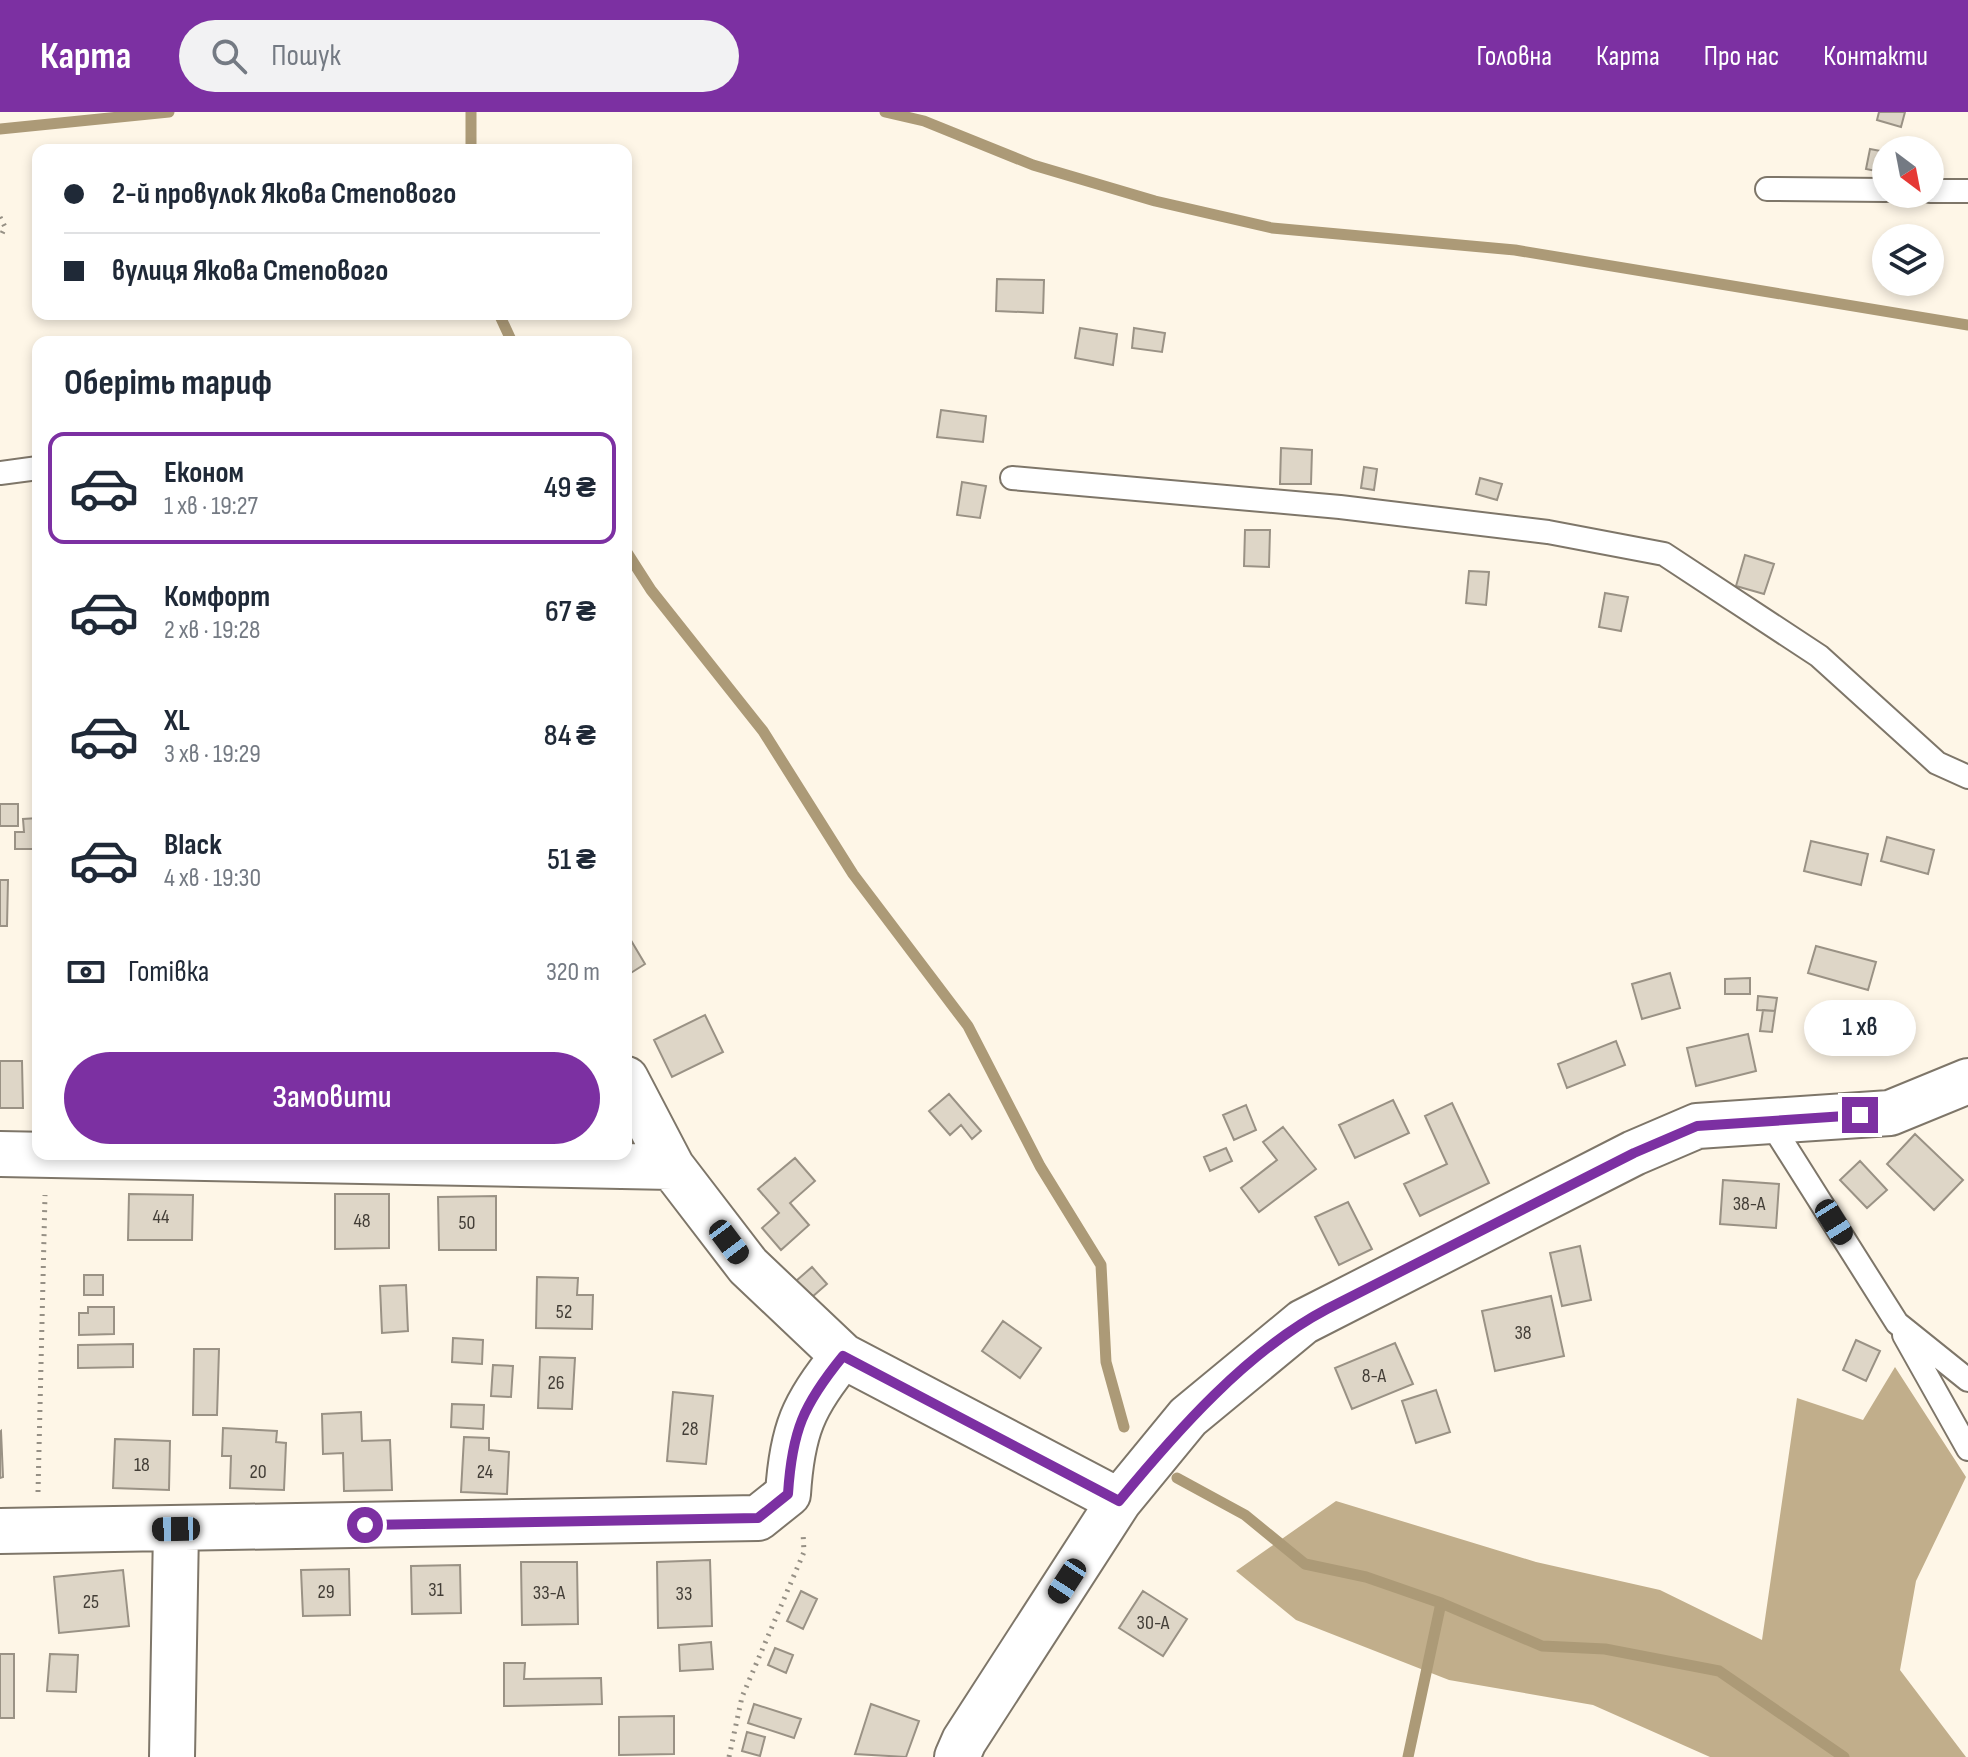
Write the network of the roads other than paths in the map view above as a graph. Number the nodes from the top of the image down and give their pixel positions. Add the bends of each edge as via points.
1 (1767, 189) dead end
2 (1872, 190) edge
3 (1944, 191) edge
4 (1968, 191) edge
5 (32, 469) edge
6 (0, 473) edge
7 (1012, 478) dead end
8 (1968, 777) edge
9 (1968, 1081) edge
10 (632, 1090) edge
11 (1770, 1122) junction
12 (0, 1154) edge
13 (32, 1155) edge
14 (274, 1160) edge
15 (672, 1167) junction
16 (1897, 1323) junction
17 (843, 1356) junction
18 (1968, 1380) edge
19 (1968, 1449) edge
20 (1119, 1501) junction
21 (176, 1529) junction
22 (18, 1530) edge
23 (172, 1757) edge
24 (957, 1757) edge

1 - 2 lane
3 - 4 lane
5 - 6 lane
7 - 8 lane via 1399,514 1548,532 1664,554 1819,656 1937,763
9 - 11 street via 1890,1113
10 - 15 street
11 - 16 lane
11 - 20 street via 1697,1126 1303,1322 1188,1417
12 - 13 street
14 - 15 street
15 - 17 street via 748,1266
16 - 18 lane
16 - 19 lane
17 - 20 street
17 - 21 street via 812,1394 791,1448 788,1494 758,1518
20 - 24 street
21 - 22 street
21 - 23 street

